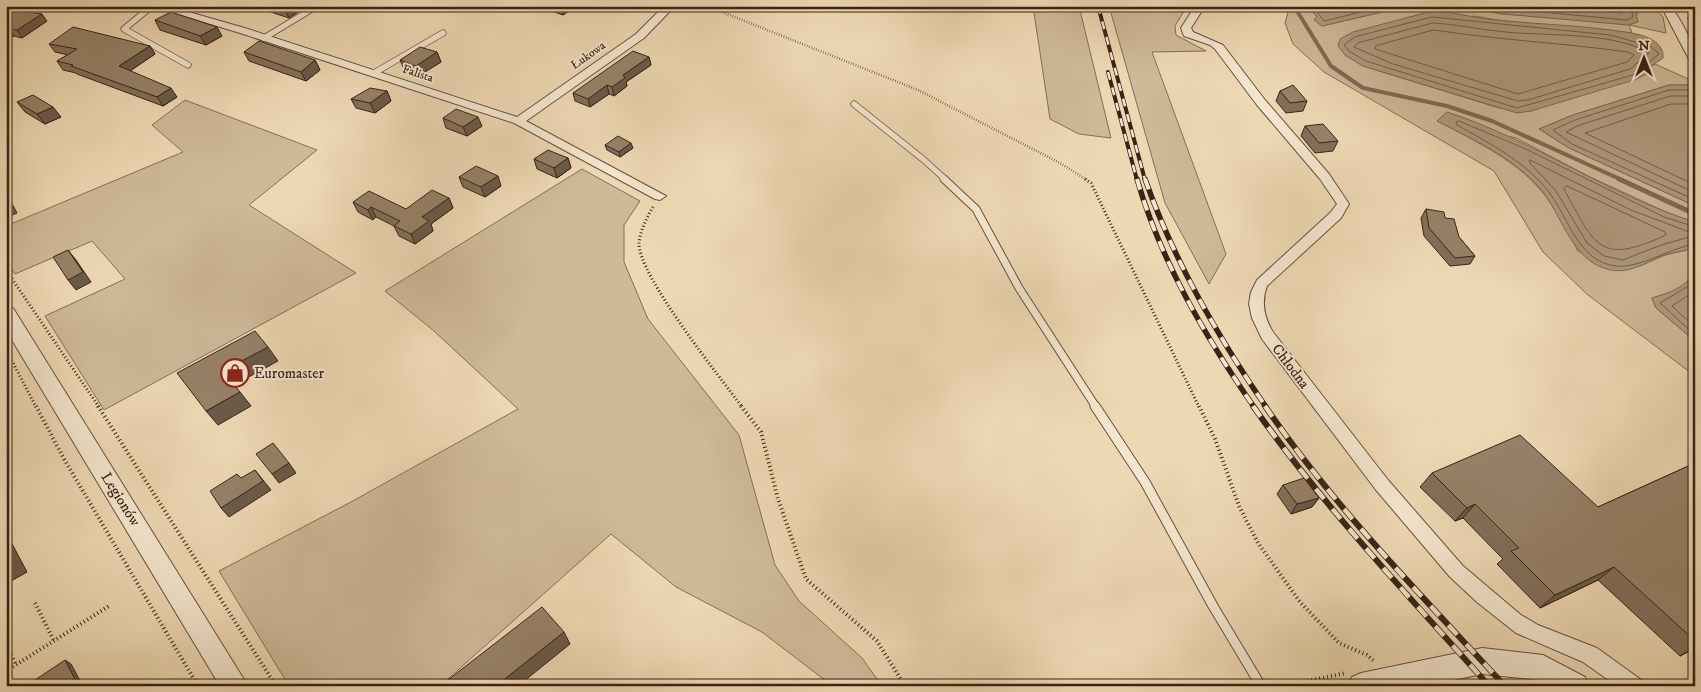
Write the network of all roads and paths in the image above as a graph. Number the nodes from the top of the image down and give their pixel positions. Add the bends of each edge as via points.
1 (152, 6) edge
2 (156, 6) edge
3 (318, 6) edge
4 (670, 6) edge
5 (707, 6) edge
6 (1200, 6) edge
7 (1666, 6) edge
8 (443, 33) dead end
9 (264, 38) junction
10 (1695, 61) edge
11 (188, 65) dead end
12 (374, 73) junction
13 (854, 104) dead end
14 (518, 121) junction
15 (660, 196) joint
16 (6, 270) edge
17 (6, 313) edge
18 (6, 349) edge
19 (35, 603) dead end
20 (110, 606) dead end
21 (54, 641) junction
22 (6, 644) edge
23 (16, 665) junction
24 (6, 671) edge
25 (1391, 682) edge
26 (198, 686) edge
27 (235, 686) edge
28 (276, 686) edge
29 (905, 686) edge
30 (1262, 686) edge
31 (1361, 686) edge
32 (1576, 686) edge
33 (1633, 686) edge

1 - 11 lane via 124,29 126,34 156,46
2 - 9 street, Falista
3 - 9 lane
4 - 14 street, Łukowa via 640,36
5 - 25 path via 918,90 1060,163 1091,183 1215,439 1239,506 1258,543 1300,602 1339,643 1367,655
6 - 33 street, Chłodna via 1186,28 1188,34 1218,46 1251,92 1327,180 1342,204 1336,215 1262,283 1255,295 1259,320 1282,355 1389,494 1469,585 1516,622 1590,655
7 - 10 street
8 - 12 lane
9 - 12 street, Falista
12 - 14 street, Falista
13 - 30 lane via 924,160 976,209 1019,288 1145,482 1213,606
14 - 15 street, Falista
15 - 29 path via 646,219 639,243 647,272 761,432 778,499 806,578 877,641
16 - 28 path via 118,436
17 - 27 street, Legionów
18 - 26 path via 64,459
19 - 21 path
20 - 21 path
21 - 23 path
22 - 23 path
23 - 24 path
25 - 31 street
25 - 32 street via 1482,661 1543,668

